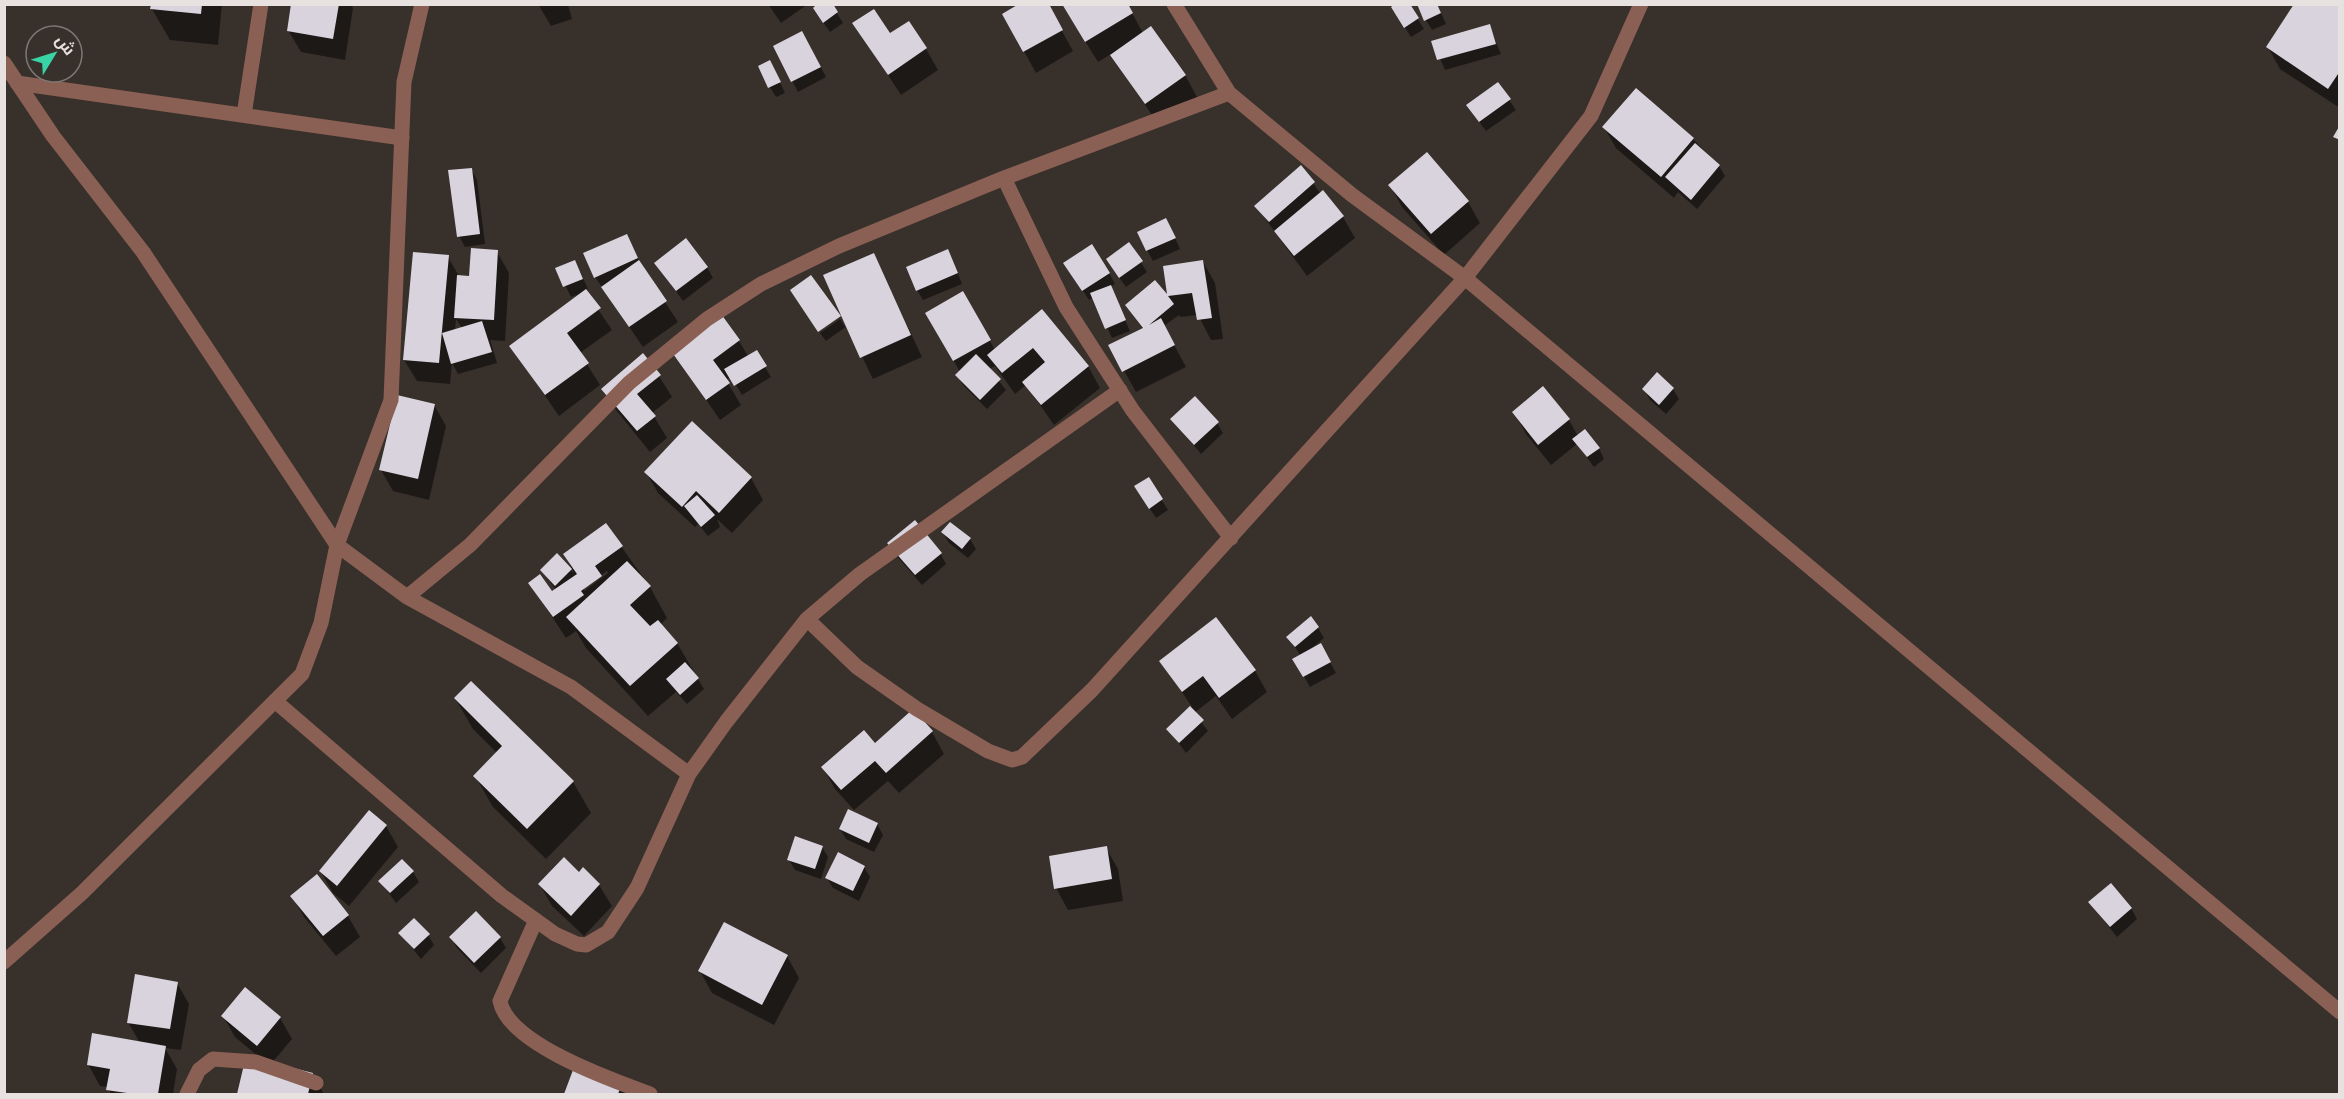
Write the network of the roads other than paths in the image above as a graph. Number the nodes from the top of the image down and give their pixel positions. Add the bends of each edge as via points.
1 (261, 4) edge
2 (422, 4) edge
3 (1174, 4) edge
4 (1641, 4) edge
5 (4, 63) edge
6 (17, 82) junction
7 (1229, 93) junction
8 (244, 115) junction
9 (402, 138) junction
10 (1004, 178) junction
11 (1465, 279) junction
12 (1120, 390) junction
13 (1231, 538) junction
14 (337, 545) junction
15 (407, 597) junction
16 (807, 619) junction
17 (275, 701) junction
18 (689, 774) junction
19 (536, 920) junction
20 (4, 962) edge
21 (2340, 1012) edge
22 (316, 1083) dead end
23 (187, 1095) edge
24 (650, 1095) edge

1 - 8 street
2 - 9 street via 404,82
3 - 7 street
4 - 11 street via 1591,116
5 - 6 street
6 - 8 street
6 - 14 street via 53,136 143,252
7 - 10 street
7 - 11 street via 1352,195
8 - 9 street
9 - 14 street via 391,400
10 - 12 street via 1066,307
10 - 15 street via 839,246 761,284 707,319 629,383 470,545
11 - 13 street
11 - 21 street
12 - 13 street
12 - 16 street via 860,574
13 - 16 street via 1092,690 1035,747 1012,760 988,751 917,709 857,667
14 - 15 street
14 - 17 street via 321,623 302,674
15 - 18 street via 571,687
16 - 18 street
17 - 19 street via 502,896
17 - 20 street via 82,893
18 - 19 street via 637,888 608,932 586,945 577,944
19 - 24 street via 500,1001 504,1016 518,1031 587,1070
22 - 23 street via 256,1062 213,1059 199,1070

